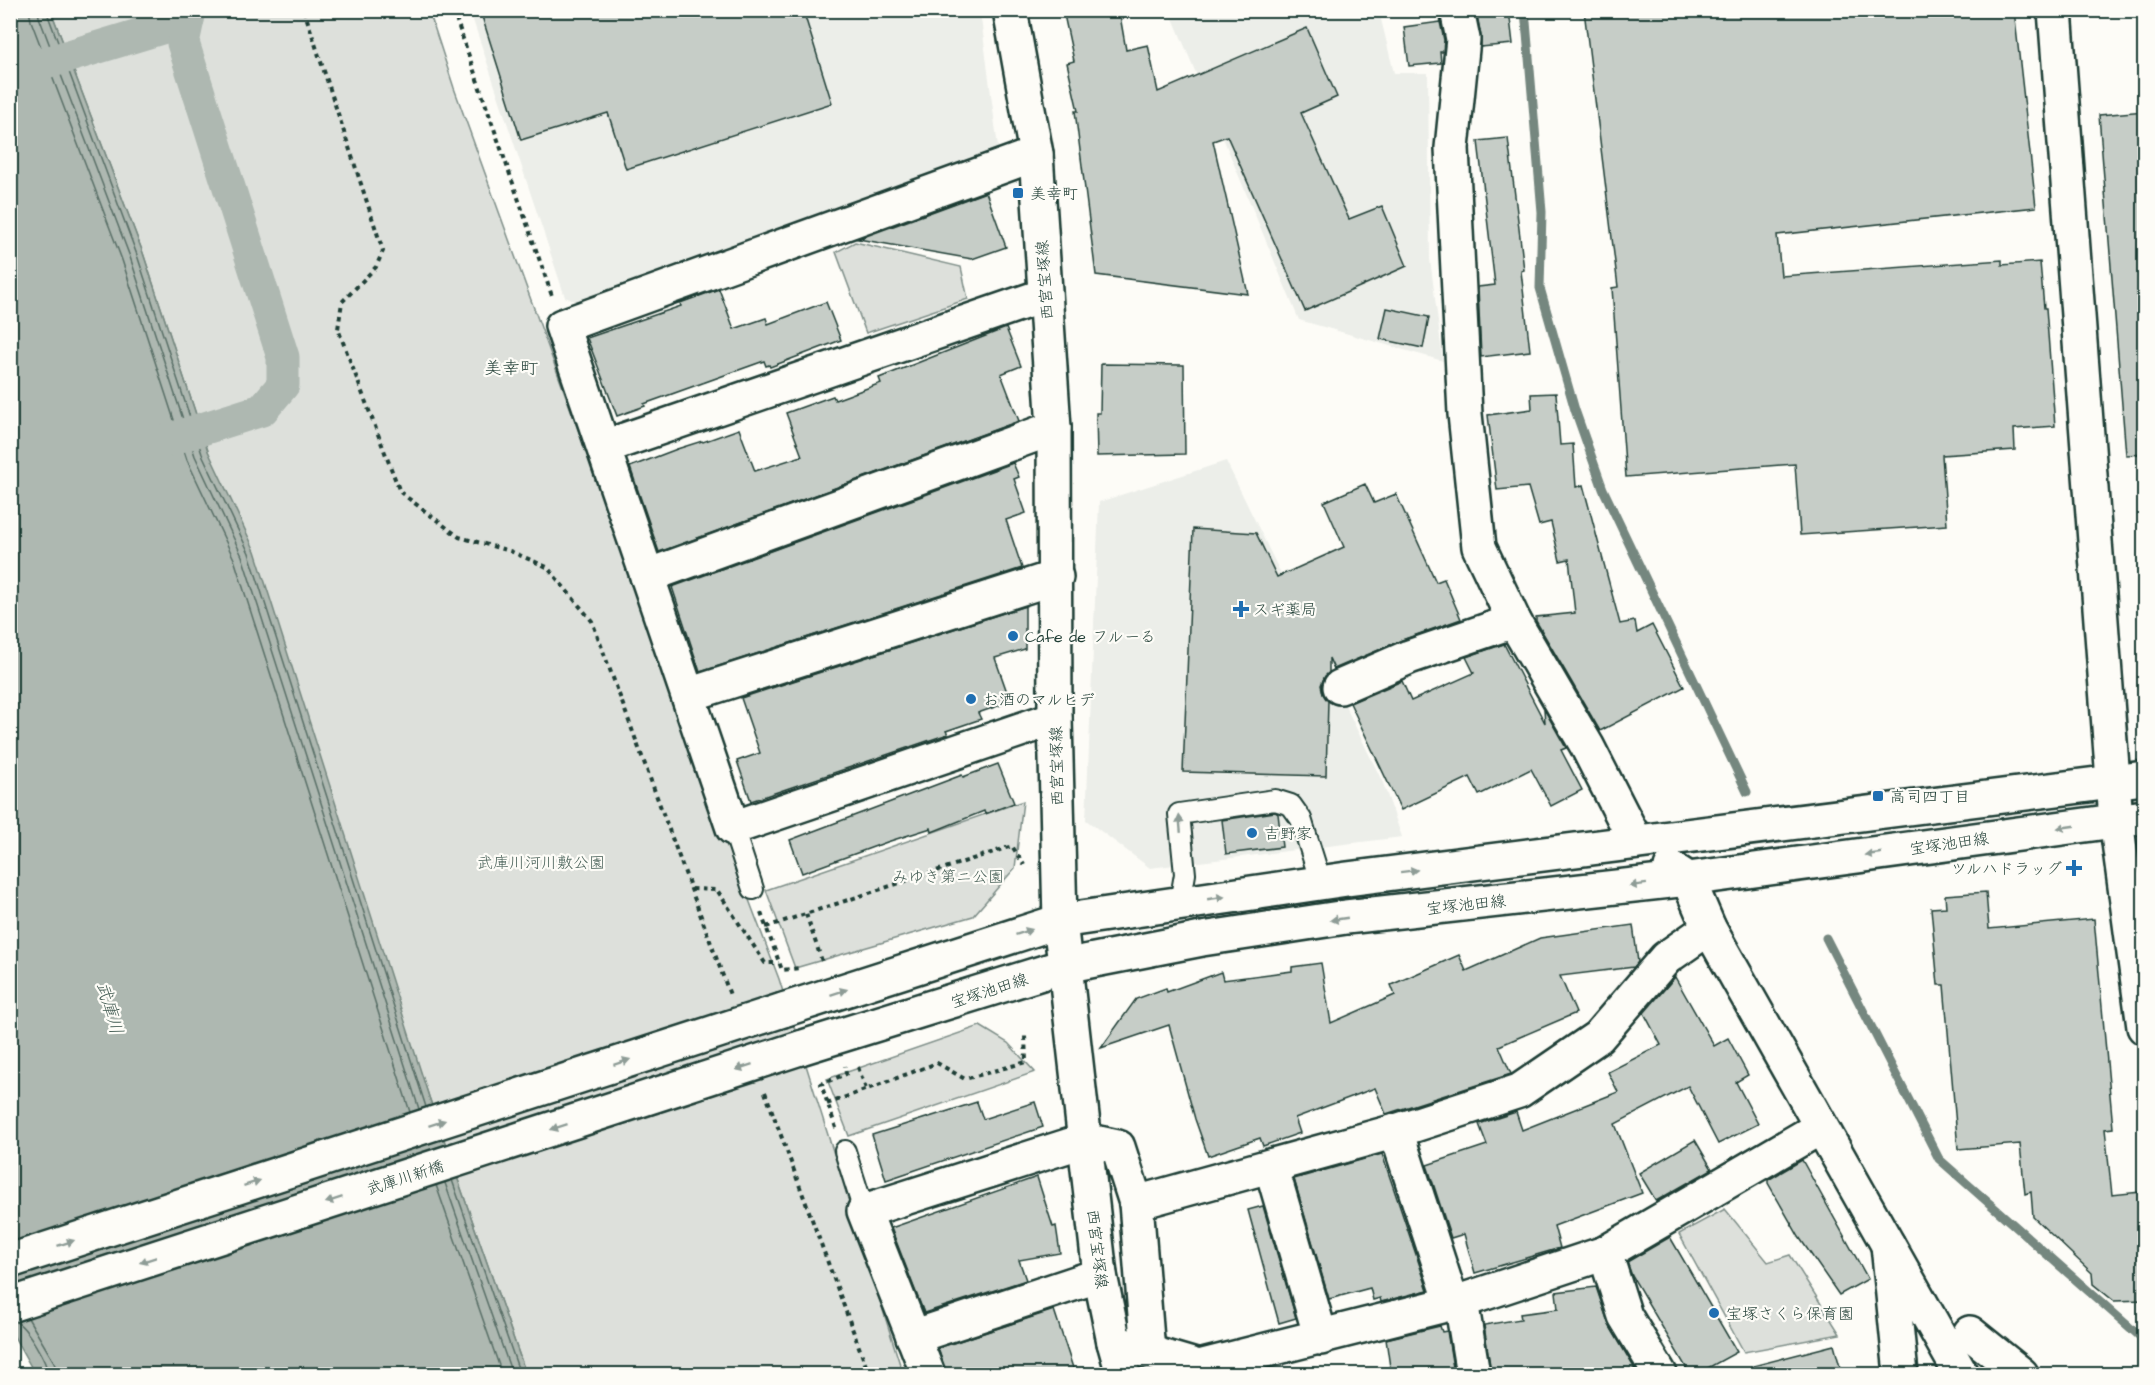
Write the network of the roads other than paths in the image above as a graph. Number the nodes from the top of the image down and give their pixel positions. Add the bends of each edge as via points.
1 (1010, 10) edge
2 (1457, 10) edge
3 (2055, 10) edge
4 (1036, 154) junction
5 (1045, 295) junction
6 (1054, 428) junction
7 (604, 447) junction
8 (647, 576) junction
9 (1056, 577) junction
10 (1514, 621) junction
11 (1340, 687) dead end
12 (688, 695) junction
13 (1055, 718) junction
14 (2129, 780) edge
15 (2130, 819) edge
16 (733, 828) junction
17 (1636, 842) junction
18 (1688, 879) junction
19 (1321, 883) junction
20 (753, 889) road end
21 (1180, 903) junction
22 (1060, 921) junction
23 (1709, 928) junction
24 (1064, 966) junction
25 (2145, 1027) edge
26 (800, 1048) joint
27 (1821, 1127) junction
28 (1396, 1131) junction
29 (1086, 1140) junction
30 (844, 1151) road end
31 (1271, 1166) junction
32 (1136, 1203) junction
33 (864, 1211) junction
34 (1888, 1245) junction
35 (1605, 1253) junction
36 (10, 1261) edge
37 (1100, 1275) junction
38 (1456, 1302) junction
39 (10, 1305) edge
40 (1970, 1333) dead end
41 (913, 1337) junction
42 (1321, 1338) junction
43 (1114, 1342) junction
44 (1148, 1352) junction
45 (1272, 1362) edge
46 (928, 1374) edge
47 (1124, 1374) edge
48 (1473, 1374) edge
49 (1660, 1374) edge
50 (1901, 1374) edge
51 (1961, 1374) edge
52 (2021, 1374) edge

1 - 4 street, 西宮宝塚線
2 - 10 street via 1463,39 1452,148 1465,414 1479,548
3 - 14 street
4 - 5 street, 西宮宝塚線
4 - 7 street via 562,326
5 - 6 street, 西宮宝塚線
5 - 7 street
6 - 8 street
6 - 9 street, 西宮宝塚線
7 - 8 street
8 - 12 street
9 - 12 street
9 - 13 street, 西宮宝塚線
10 - 11 street via 1409,657
10 - 17 street via 1587,746
12 - 16 street
13 - 16 street
13 - 22 street, 西宮宝塚線
14 - 15 street
14 - 17 street
15 -> 18 street, 宝塚池田線
15 - 25 street
16 - 20 lane
17 - 18 street
19 -> 17 street
18 - 23 street
18 -> 24 street, 宝塚池田線 via 1346,917
21 -> 19 street
21 -> 19 lane via 1185,874 1179,814 1209,809 1275,800 1291,805 1301,819
21 - 22 street
22 - 24 street, 西宮宝塚線
36 -> 22 street, bridge
23 - 27 street
23 - 28 street via 1666,958 1598,1037 1519,1091
24 - 26 street, 宝塚池田線
24 - 29 street, 西宮宝塚線
26 -> 39 street, 武庫川新橋, bridge
27 - 34 street
27 - 35 street
28 - 31 street
28 - 38 street
29 - 32 street via 1118,1147
29 - 33 street
29 - 37 street, 西宮宝塚線
30 - 33 lane
31 - 32 street
31 - 42 street
32 - 44 street
33 - 41 street
34 - 50 street
34 - 51 street
35 - 38 street
35 - 49 street via 1625,1316
37 - 41 street
37 - 43 street, 西宮宝塚線
38 - 42 street
38 - 48 street
40 - 52 street
41 - 46 street
42 - 45 street
43 - 44 street
43 - 47 street, 西宮宝塚線
44 - 45 street via 1199,1367

